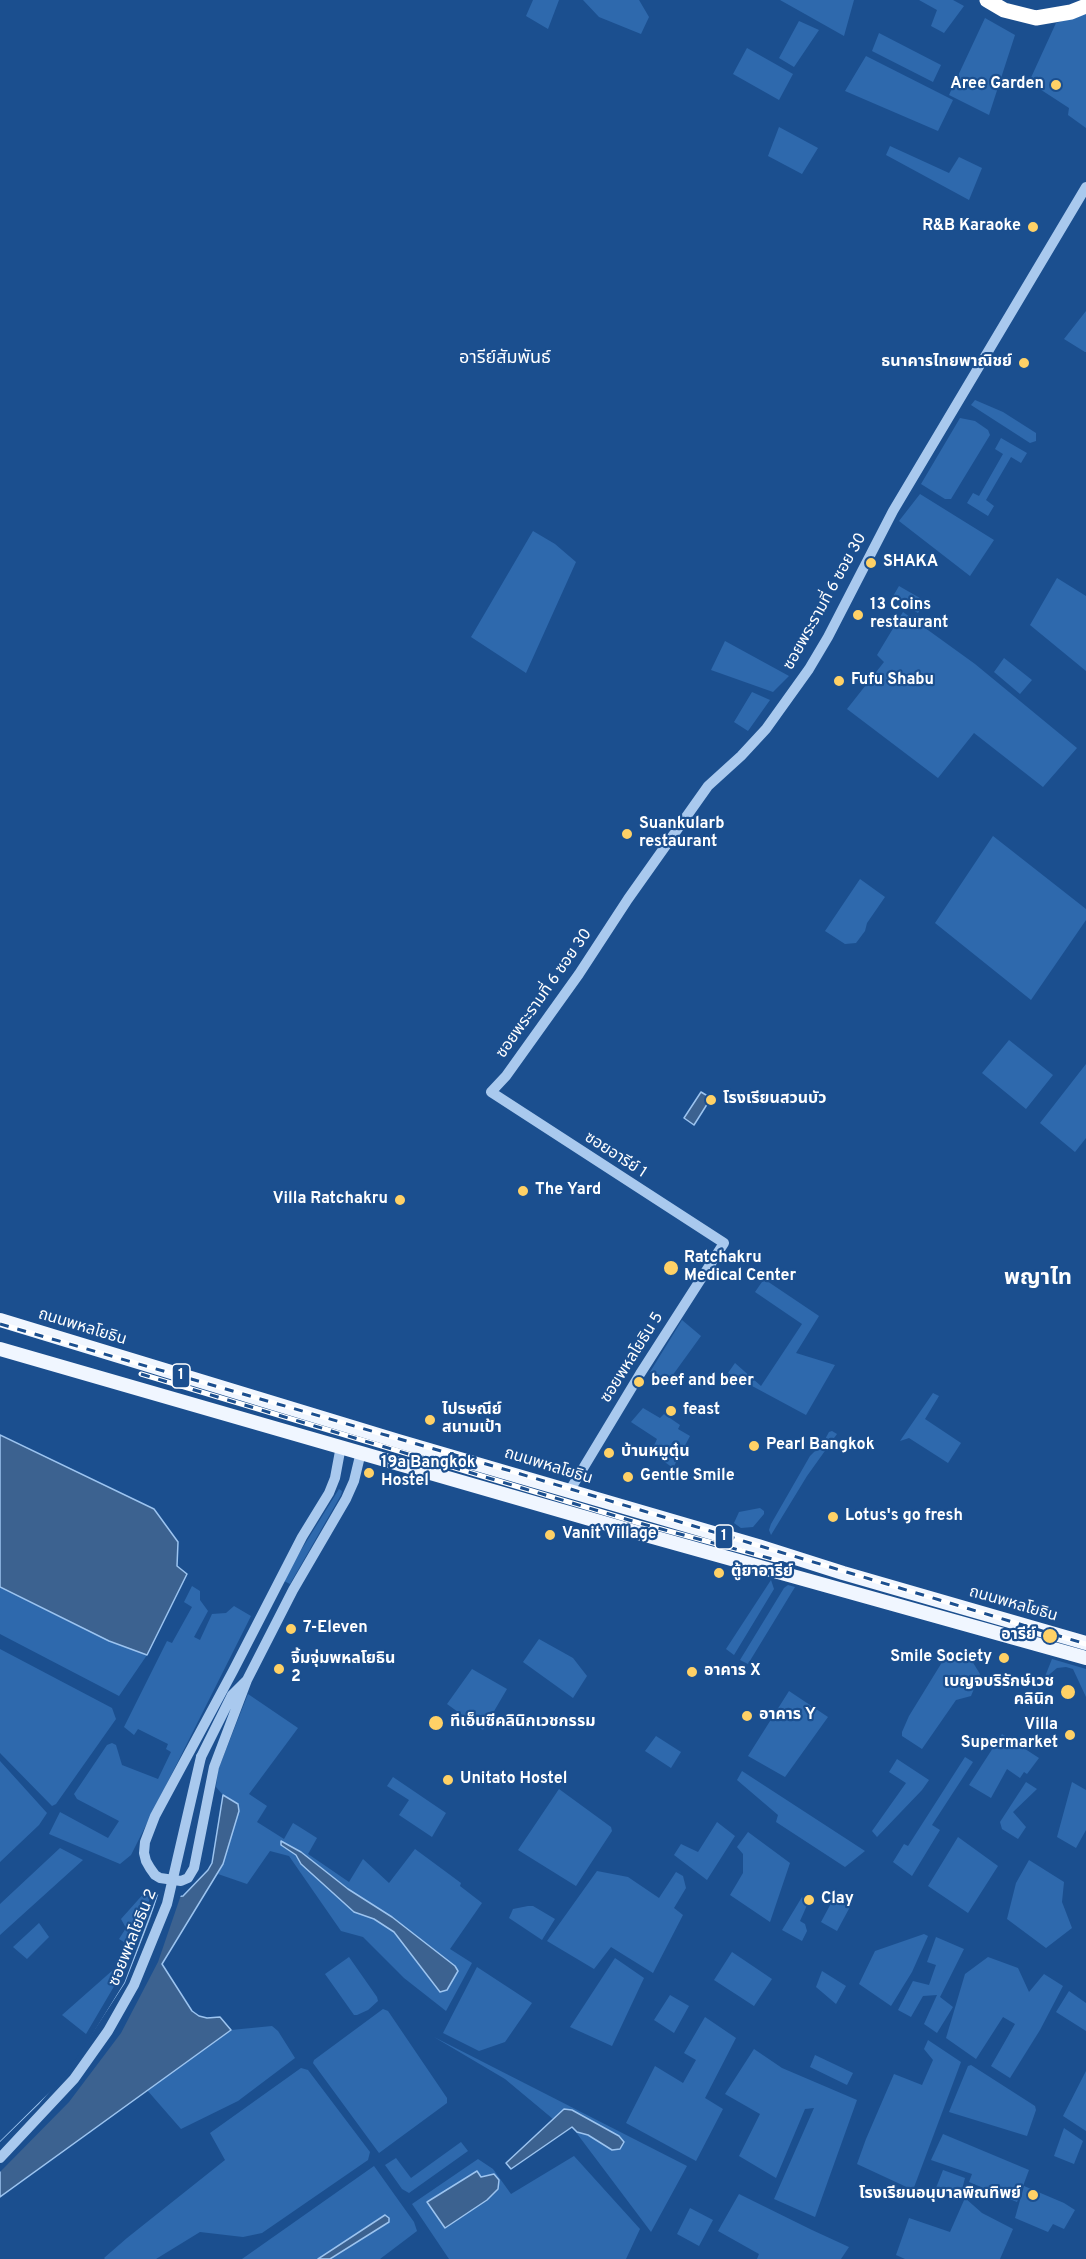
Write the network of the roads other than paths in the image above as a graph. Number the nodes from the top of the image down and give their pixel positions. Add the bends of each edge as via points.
1 (987, 0) edge
2 (1086, 6) edge
3 (1086, 187) edge
4 (491, 1092) joint
5 (724, 1243) joint
6 (0, 1320) edge
7 (0, 1348) edge
8 (141, 1364) junction
9 (135, 1386) junction
10 (363, 1430) junction
11 (342, 1446) junction
12 (361, 1452) junction
13 (570, 1490) junction
14 (564, 1511) junction
15 (854, 1576) junction
16 (277, 1586) junction
17 (848, 1591) junction
18 (292, 1594) junction
19 (1086, 1643) edge
20 (1086, 1658) edge
21 (233, 1671) junction
22 (247, 1680) junction
23 (232, 1695) junction
24 (0, 2158) edge

1 - 2 highway via 1004,10 1036,18
3 - 4 street, ซอยพระรามที่ 6 ซอย 30 via 893,511 808,669 766,729 708,786 579,974
4 - 5 street, ซอยอารีย์ 1
5 - 13 street, ซอยพหลโยธิน 5
6 - 8 main road, ถนนพหลโยธิน / 1
7 - 9 main road, ถนนพหลโยธิน / 1
8 - 9 main road
8 - 10 main road, ถนนพหลโยธิน / 1
9 - 11 main road, ถนนพหลโยธิน / 1
10 - 12 main road
10 - 13 main road, ถนนพหลโยธิน / 1
11 - 12 main road, ถนนพหลโยธิน / 1
11 - 16 street, ซอยพหลโยธิน 2 via 329,1493
12 - 14 main road, ถนนพหลโยธิน / 1
12 - 18 street, ซอยพหลโยธิน 2 via 346,1499
13 - 14 main road
13 - 15 main road, ถนนพหลโยธิน / 1
14 - 17 main road, ถนนพหลโยธิน / 1
15 - 17 main road
15 - 19 main road, ถนนพหลโยธิน / 1
16 - 18 street
16 - 21 street, ซอยพหลโยธิน 2
17 - 20 main road, ถนนพหลโยธิน / 1
18 - 22 street, ซอยพหลโยธิน 2
21 - 22 street via 155,1815 145,1842 146,1861 160,1878 181,1881 194,1868 214,1767
21 - 23 street, ซอยพหลโยธิน 2
22 - 23 street, ซอยพหลโยธิน 2
23 - 24 street, ซอยพหลโยธิน 2, bridge via 201,1757 167,1904 134,1985 74,2079

